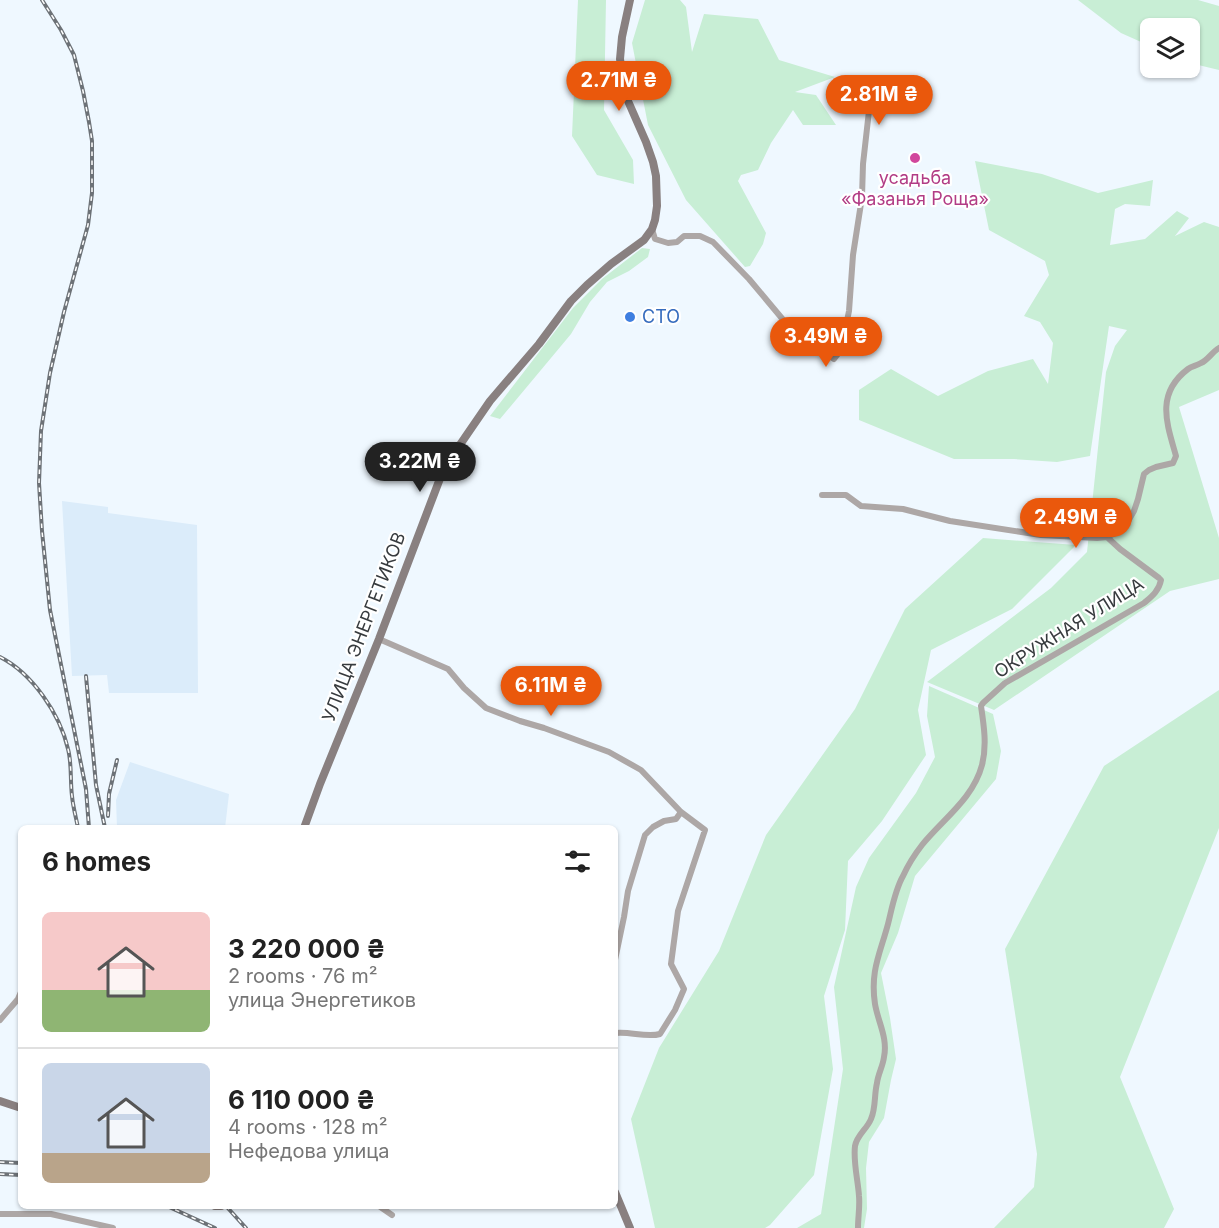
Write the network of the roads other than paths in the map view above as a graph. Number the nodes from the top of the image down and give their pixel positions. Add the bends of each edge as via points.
1 (630, 0) edge
2 (872, 84) dead end
3 (652, 229) junction
4 (1219, 348) edge
5 (822, 495) dead end
6 (1107, 537) junction
7 (379, 639) junction
8 (681, 812) junction
9 (305, 825) edge
10 (618, 946) edge
11 (18, 999) edge
12 (0, 1020) edge
13 (618, 1033) edge
14 (0, 1101) edge
15 (18, 1107) edge
16 (618, 1199) edge
17 (383, 1209) edge
18 (0, 1214) edge
19 (392, 1215) dead end
20 (113, 1228) edge
21 (630, 1228) edge
22 (858, 1228) edge

1 - 3 main road via 620,59 628,101 656,176 657,206
2 - 3 street via 849,311 842,350 834,359 790,328 713,242 700,236 684,236 668,243 655,238
3 - 7 main road, УЛИЦА ЭНЕРГЕТИКОВ via 571,301 490,401 444,468
4 - 6 street via 1186,370 1172,389 1165,415 1176,460 1144,474 1127,523
5 - 6 street via 846,495 861,506 903,509 961,523 1041,535
6 - 22 street, ОКРУЖНАЯ УЛИЦА via 1161,580 1157,591 1144,603 1005,683 988,697 981,706 985,737 978,777 961,805 920,849 901,879 874,975 875,1004 885,1046 874,1111 855,1144
7 - 8 street via 448,669 486,708 609,752 640,770
7 - 9 main road, УЛИЦА ЭНЕРГЕТИКОВ
8 - 10 street via 676,819 652,827 645,835 628,891
8 - 13 street via 705,830 678,911 672,964 684,989 660,1034
11 - 12 street
14 - 15 main road
16 - 21 main road
17 - 19 street
18 - 20 street via 51,1214

